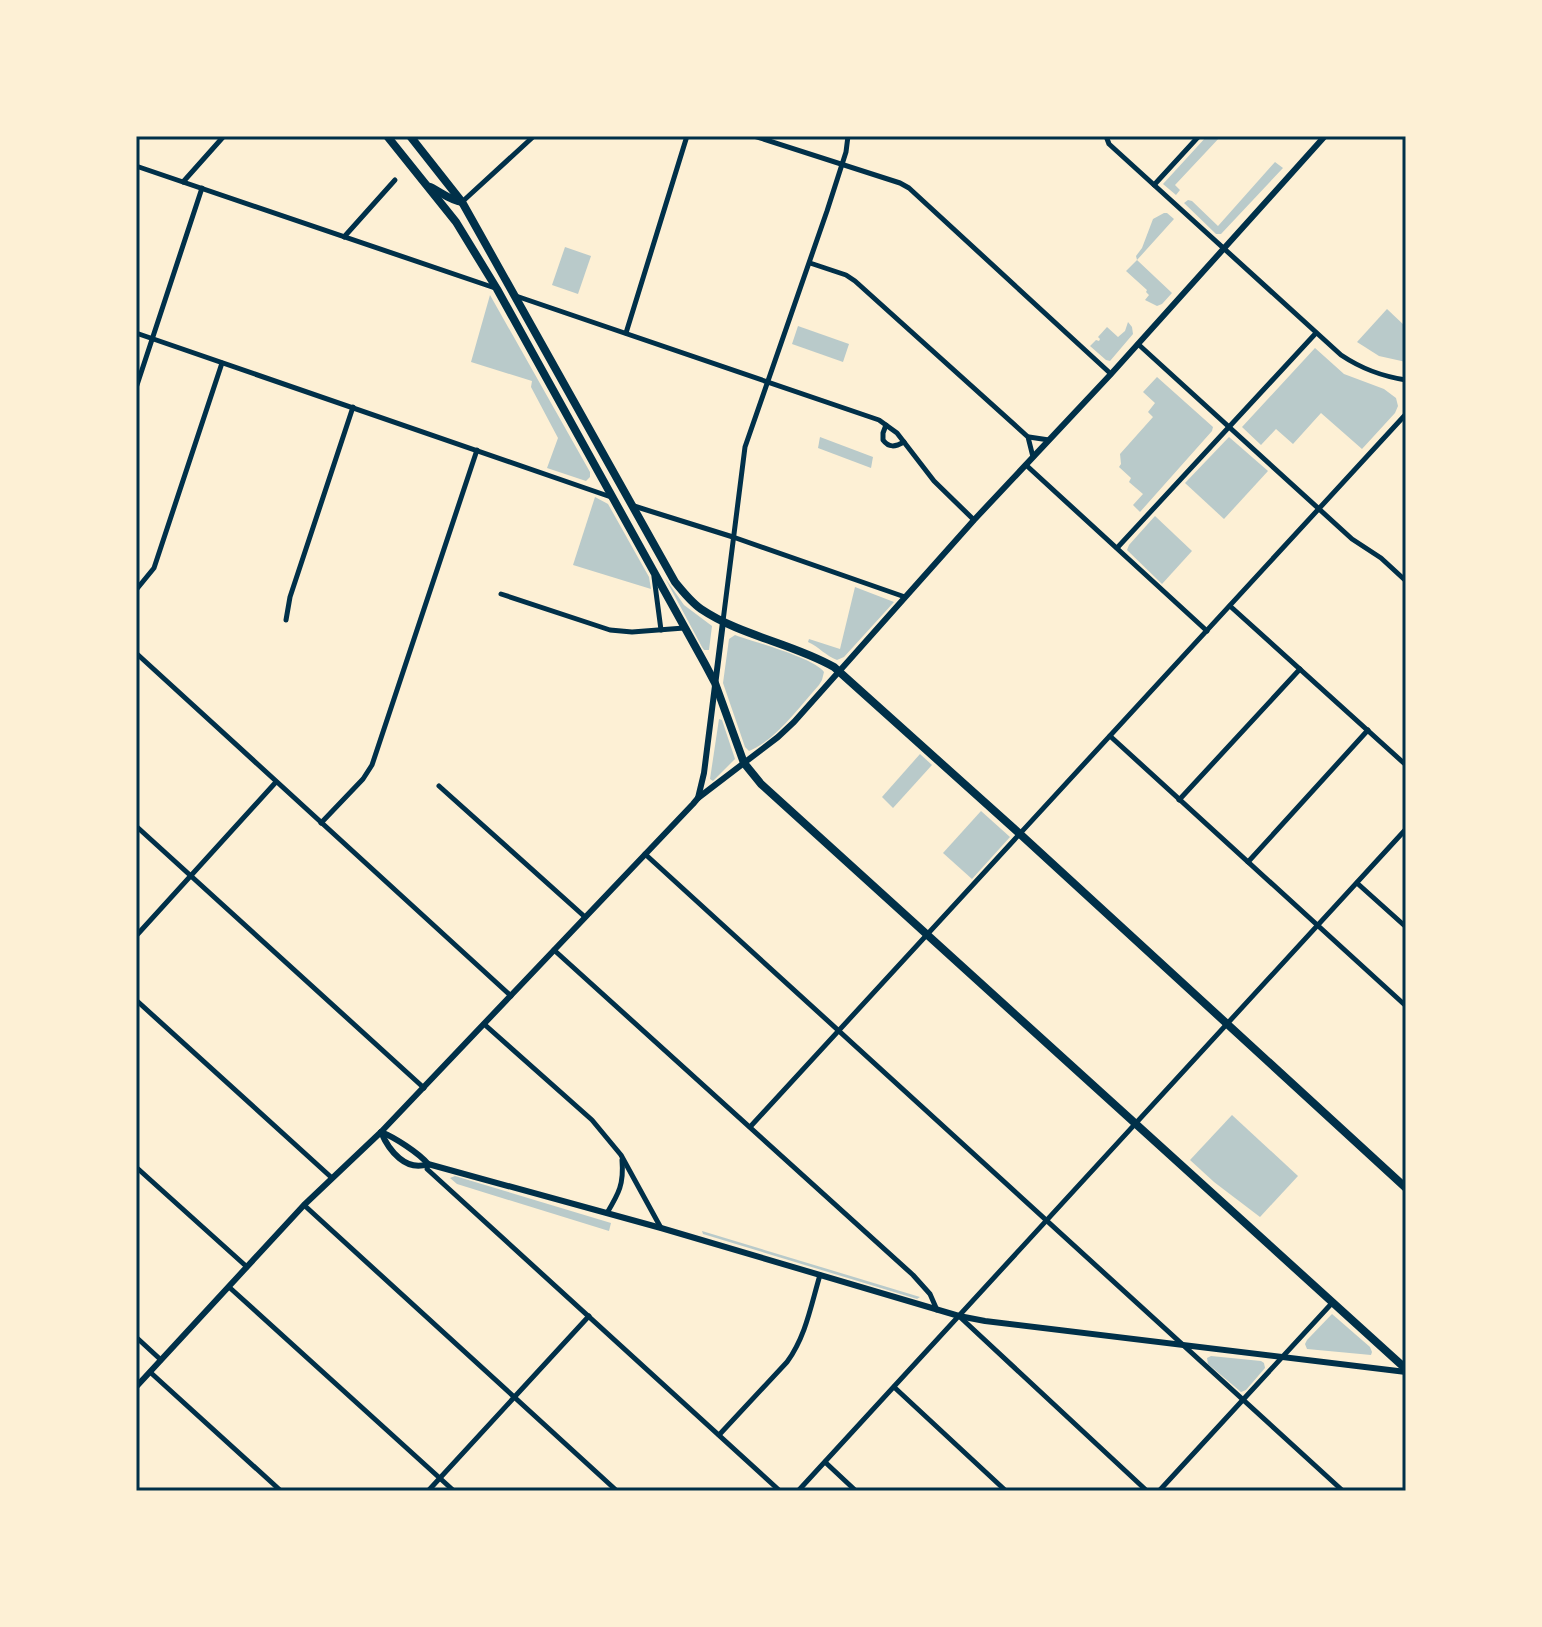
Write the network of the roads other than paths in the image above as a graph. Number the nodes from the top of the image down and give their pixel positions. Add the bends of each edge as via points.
1 (224, 136) edge
2 (387, 136) edge
3 (410, 136) edge
4 (534, 136) edge
5 (687, 136) edge
6 (754, 136) edge
7 (848, 136) edge
8 (1106, 136) edge
9 (1199, 136) edge
10 (1325, 136) edge
11 (842, 165) junction
12 (136, 166) edge
13 (395, 180) dead end
14 (183, 182) junction
15 (1154, 185) junction
16 (429, 187) junction
17 (202, 188) junction
18 (462, 202) junction
19 (456, 222) junction
20 (344, 237) junction
21 (1224, 250) junction
22 (810, 263) junction
23 (497, 289) junction
24 (516, 296) junction
25 (136, 333) edge
26 (626, 333) junction
27 (1316, 333) junction
28 (152, 339) junction
29 (1138, 344) junction
30 (222, 363) junction
31 (1111, 374) junction
32 (1406, 380) edge
33 (768, 382) junction
34 (136, 388) edge
35 (353, 407) junction
36 (1406, 414) edge
37 (886, 425) junction
38 (1228, 427) junction
39 (1028, 437) junction
40 (1049, 440) junction
41 (904, 442) junction
42 (477, 450) junction
43 (1033, 457) junction
44 (1026, 465) junction
45 (611, 497) junction
46 (633, 506) junction
47 (1320, 510) junction
48 (974, 520) junction
49 (733, 537) junction
50 (1117, 548) junction
51 (653, 572) junction
52 (1406, 581) edge
53 (136, 590) edge
54 (501, 594) dead end
55 (905, 597) junction
56 (1230, 606) junction
57 (286, 620) dead end
58 (723, 622) junction
59 (684, 628) junction
60 (661, 630) junction
61 (1207, 631) junction
62 (136, 653) edge
63 (1300, 669) junction
64 (839, 671) junction
65 (715, 683) junction
66 (1368, 730) junction
67 (1110, 736) junction
68 (744, 763) junction
69 (1406, 765) edge
70 (276, 782) junction
71 (439, 786) dead end
72 (698, 798) junction
73 (1179, 800) junction
74 (321, 823) junction
75 (136, 826) edge
76 (1406, 829) edge
77 (1020, 834) junction
78 (645, 854) junction
79 (1248, 862) junction
80 (191, 876) junction
81 (1357, 883) junction
82 (585, 917) junction
83 (1318, 926) junction
84 (1406, 927) edge
85 (928, 934) junction
86 (136, 936) edge
87 (554, 950) junction
88 (511, 996) junction
89 (136, 1000) edge
90 (1406, 1006) edge
91 (484, 1024) junction
92 (1227, 1024) junction
93 (839, 1031) junction
94 (424, 1088) junction
95 (1136, 1124) junction
96 (750, 1127) junction
97 (381, 1132) junction
98 (621, 1155) junction
99 (428, 1164) junction
100 (136, 1167) edge
101 (332, 1178) junction
102 (1406, 1188) edge
103 (304, 1205) junction
104 (607, 1213) junction
105 (1046, 1222) junction
106 (661, 1228) junction
107 (247, 1267) junction
108 (820, 1275) junction
109 (229, 1287) junction
110 (1333, 1302) junction
111 (938, 1311) junction
112 (589, 1316) junction
113 (959, 1316) junction
114 (136, 1337) edge
115 (1181, 1344) junction
116 (1282, 1357) junction
117 (161, 1360) junction
118 (1406, 1370) edge
119 (150, 1372) junction
120 (136, 1387) edge
121 (894, 1387) junction
122 (515, 1397) junction
123 (1242, 1401) junction
124 (719, 1435) junction
125 (825, 1462) junction
126 (440, 1478) junction
127 (281, 1491) edge
128 (428, 1491) edge
129 (454, 1491) edge
130 (617, 1491) edge
131 (780, 1491) edge
132 (798, 1491) edge
133 (856, 1491) edge
134 (1006, 1491) edge
135 (1147, 1491) edge
136 (1159, 1491) edge
137 (1343, 1491) edge

1 - 14 street
2 - 16 main road
3 - 18 main road
4 - 18 street
5 - 26 street
6 - 11 street
7 - 11 street
8 - 15 street
9 - 15 street
10 - 21 street
11 - 22 street
11 - 31 street via 909,188
12 - 14 street
13 - 20 street
14 - 17 street
15 - 21 street
16 - 18 main road
16 - 19 main road
17 - 20 street
17 - 28 street
18 - 19 main road
18 - 24 main road
19 - 23 main road
20 - 23 street
21 - 27 street
21 - 29 street
22 - 33 street
22 - 39 street via 855,281
23 - 45 main road
24 - 26 street
24 - 46 main road
25 - 28 street
26 - 33 street
27 - 32 street via 1361,368
27 - 38 street
28 - 30 street
28 - 34 street
29 - 31 street
29 - 38 street
30 - 35 street
30 - 53 street via 154,568
31 - 40 street
33 - 37 street
33 - 49 street via 745,447
35 - 42 street
35 - 57 street
36 - 47 street
37 - 41 street
37 - 41 street via 887,445
38 - 47 street
38 - 50 street
39 - 40 street
39 - 43 street
40 - 43 street
41 - 48 street
42 - 45 street
42 - 74 street via 372,765
43 - 44 street
44 - 48 street
44 - 50 street
45 - 51 main road
46 - 49 street
46 - 58 main road via 675,582
47 - 52 street
47 - 56 street
48 - 55 street
49 - 55 street
49 - 58 street
50 - 61 street
51 - 59 main road
51 - 60 street
54 - 60 street via 610,630
55 - 64 street
56 - 61 street
56 - 63 street
58 - 64 main road
58 - 65 street
59 - 60 street
59 - 65 main road
61 - 67 street
62 - 70 street
63 - 66 street
63 - 73 street
64 - 68 street via 778,737
64 - 77 main road
65 - 68 main road
65 - 72 street
66 - 69 street
66 - 79 street
67 - 73 street
67 - 77 street
68 - 72 street
68 - 85 main road
70 - 74 street
70 - 80 street
71 - 82 street
72 - 78 street
73 - 79 street
74 - 88 street
75 - 80 street
76 - 81 street
77 - 85 street
77 - 92 main road
78 - 82 street
78 - 93 street
79 - 83 street
80 - 86 street
80 - 94 street
81 - 83 street
81 - 84 street
82 - 87 street
83 - 90 street
83 - 92 street
85 - 93 street
85 - 95 main road
87 - 88 street
87 - 96 street
88 - 91 street
89 - 101 street
91 - 94 street
91 - 98 street via 592,1120
92 - 95 street
92 - 102 main road
93 - 96 street
93 - 105 street
94 - 97 street
95 - 105 street
95 - 110 main road
96 - 111 street via 913,1275
97 - 99 street
97 - 99 street via 405,1162
97 - 101 street
98 - 104 street via 624,1179
98 - 106 street
99 - 104 street
99 - 112 street via 427,1169
100 - 107 street
101 - 103 street
103 - 107 street
103 - 122 street
104 - 106 street
105 - 113 street
105 - 115 street
106 - 108 street
107 - 109 street
108 - 111 street
108 - 124 street via 796,1350
109 - 117 street
109 - 126 street
110 - 116 street
110 - 118 main road
111 - 113 street
112 - 122 street
112 - 124 street
113 - 115 street
113 - 121 street
113 - 135 street
114 - 117 street
115 - 116 street
115 - 123 street
116 - 118 street
116 - 123 street
117 - 119 street
119 - 120 street
119 - 127 street
121 - 125 street
121 - 134 street
122 - 126 street
122 - 130 street
123 - 136 street
123 - 137 street
124 - 131 street
125 - 132 street
125 - 133 street
126 - 128 street
126 - 129 street

